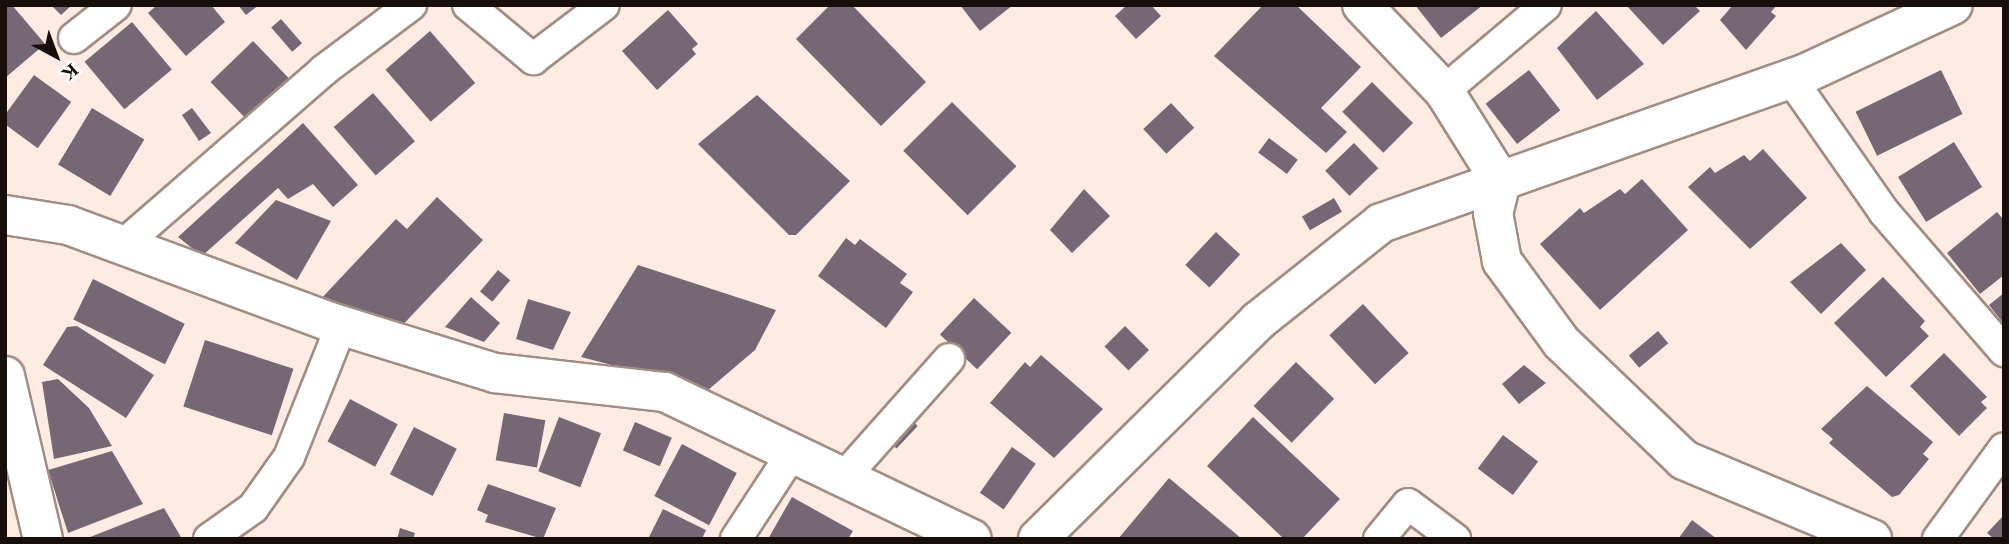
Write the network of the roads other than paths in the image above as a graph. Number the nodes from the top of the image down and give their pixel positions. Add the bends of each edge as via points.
1 (116, 5) edge
2 (411, 5) edge
3 (468, 5) edge
4 (604, 5) edge
5 (1362, 5) edge
6 (1546, 5) edge
7 (1953, 5) edge
8 (74, 38) dead end
9 (1791, 79) junction
10 (1444, 91) junction
11 (1502, 182) junction
12 (5, 215) edge
13 (124, 245) junction
14 (341, 326) junction
15 (2004, 351) edge
16 (949, 359) dead end
17 (5, 376) edge
18 (2004, 448) edge
19 (793, 452) junction
20 (844, 477) junction
21 (43, 539) edge
22 (209, 539) edge
23 (736, 539) edge
24 (972, 539) edge
25 (1038, 539) edge
26 (1379, 539) edge
27 (1455, 539) edge
28 (1872, 539) edge
29 (1938, 539) edge

1 - 8 street
2 - 13 street via 324,70
3 - 4 street via 533,60
5 - 10 street
6 - 10 street
7 - 9 street
9 - 11 street
9 - 15 street via 1884,212
10 - 11 street
11 - 25 street via 1381,223 1258,321
11 - 28 street via 1493,213 1502,261 1580,360 1684,460
12 - 13 street via 68,225
13 - 14 street
14 - 19 street via 495,373 665,391
14 - 22 street via 289,457 253,508
16 - 20 street
17 - 21 street
18 - 29 street
19 - 20 street
19 - 23 street
20 - 24 street
26 - 27 street via 1408,504

